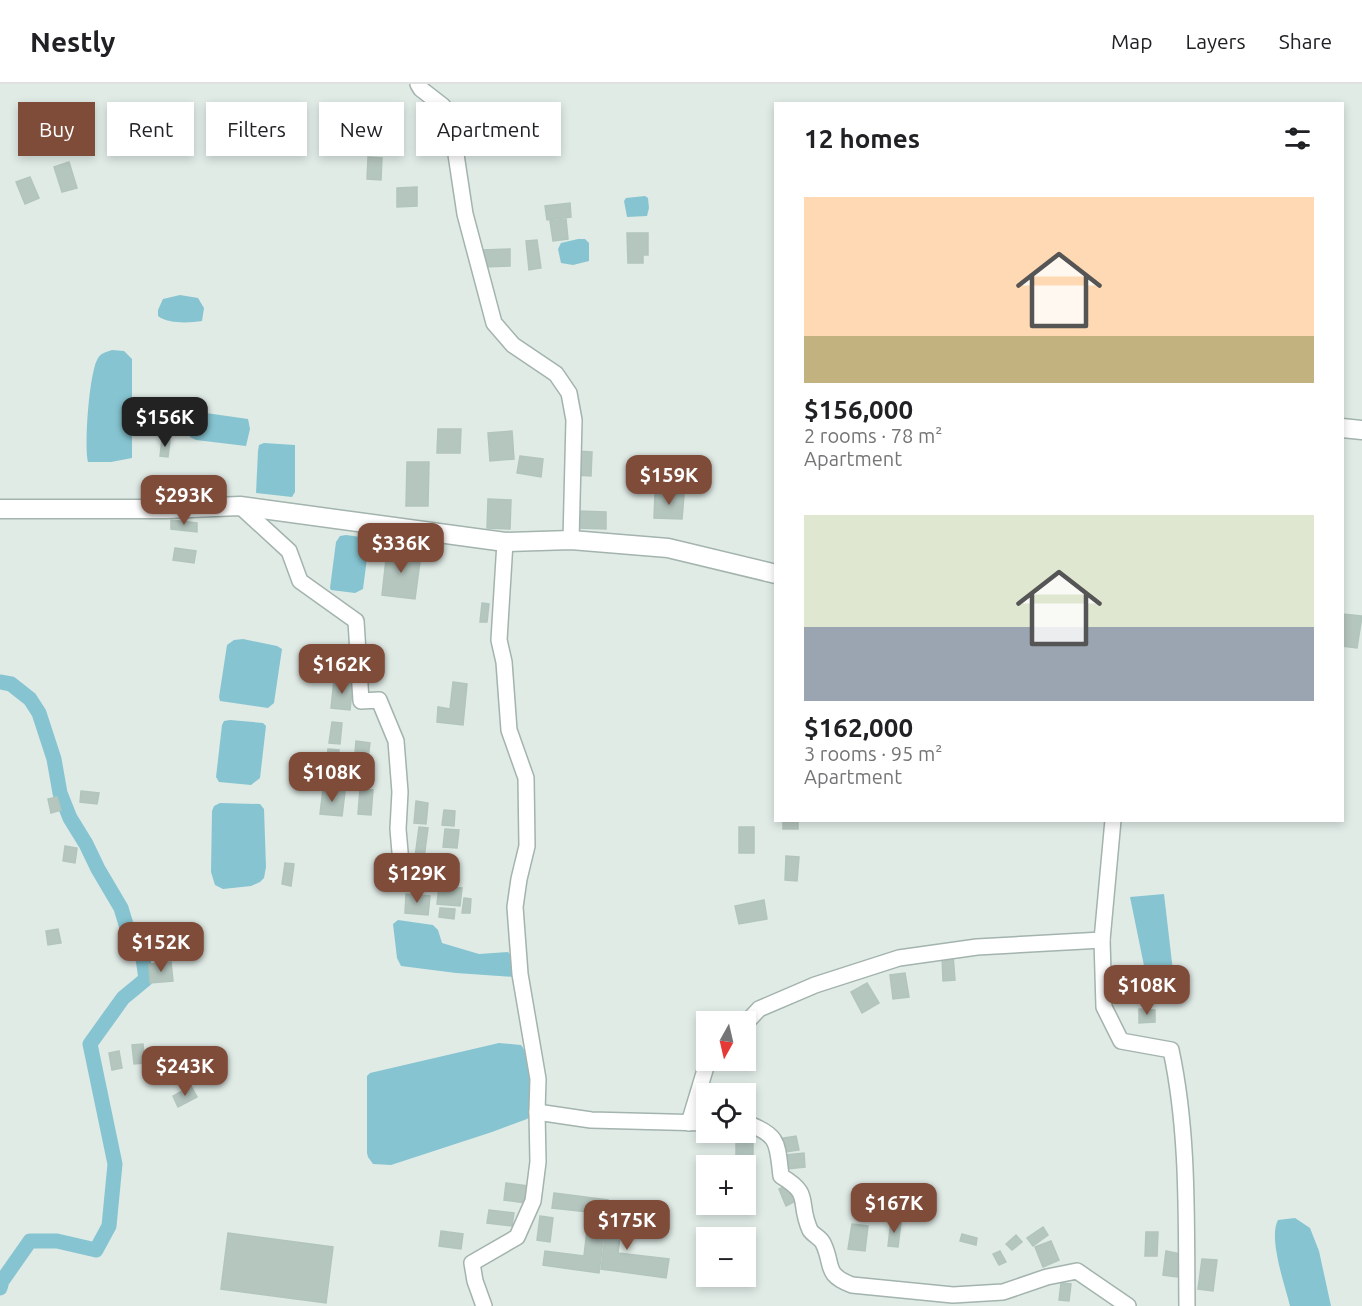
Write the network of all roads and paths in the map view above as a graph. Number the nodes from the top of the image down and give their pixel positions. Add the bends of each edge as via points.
1 (418, 84) edge
2 (1344, 428) edge
3 (1362, 430) edge
4 (240, 506) junction
5 (0, 509) edge
6 (571, 540) junction
7 (505, 542) junction
8 (774, 574) edge
9 (1113, 822) edge
10 (402, 875) dead end
11 (1102, 940) junction
12 (756, 1012) edge
13 (705, 1071) edge
14 (537, 1112) junction
15 (690, 1123) junction
16 (696, 1123) edge
17 (756, 1127) edge
18 (484, 1306) edge
19 (1128, 1306) edge
20 (1187, 1306) edge

1 - 6 street via 443,106 452,128 465,214 494,323 513,345 555,374 569,393 574,420
2 - 3 street
4 - 5 street
4 - 7 street
4 - 10 street via 289,551 300,581 356,621 361,701 379,700 396,741
6 - 7 street
6 - 8 street via 668,548
7 - 14 street via 499,640 509,730 526,778 527,846 516,917 520,974 538,1079
9 - 11 street
11 - 12 street via 977,947 899,958 805,989
11 - 20 street via 1104,1007 1122,1041 1171,1050 1181,1103
13 - 15 street
14 - 15 street via 591,1120
14 - 18 street via 538,1162 533,1201 517,1237 472,1263
15 - 16 street
17 - 19 street via 776,1142 780,1176 801,1192 805,1218 812,1233 822,1240 829,1268 838,1280 852,1285 953,1295 1003,1292 1077,1271

